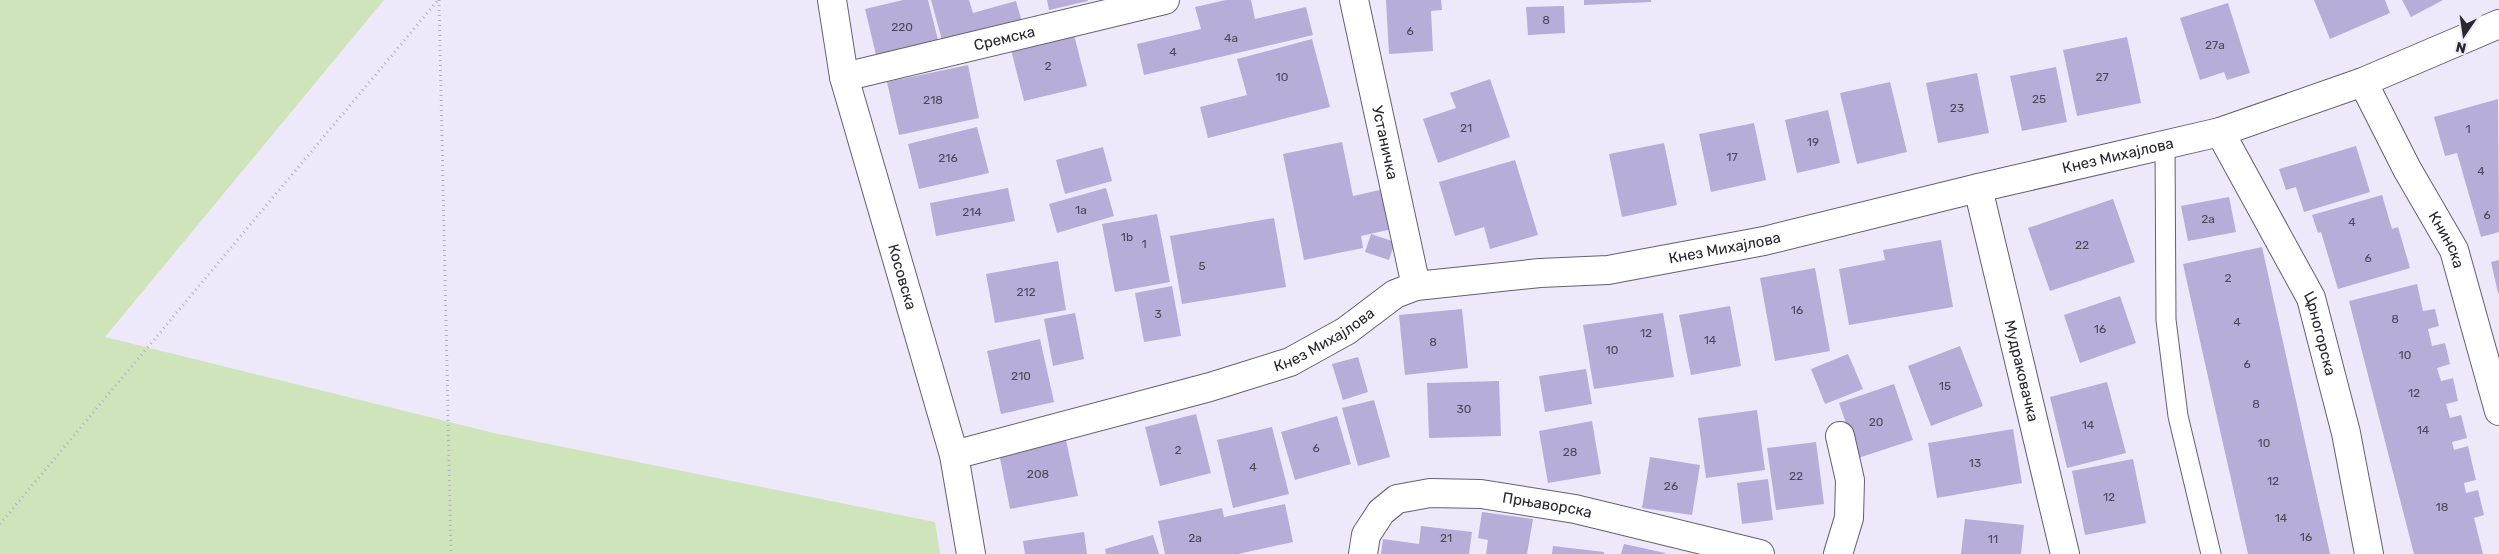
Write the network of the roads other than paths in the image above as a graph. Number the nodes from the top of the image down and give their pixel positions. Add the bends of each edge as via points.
1 (832, 0) edge
2 (1165, 0) edge
3 (1354, 0) edge
4 (2499, 24) edge
5 (844, 77) junction
6 (2363, 82) junction
7 (2220, 132) junction
8 (2165, 144) junction
9 (1978, 188) junction
10 (1416, 286) junction
11 (2499, 411) edge
12 (1840, 436) dead end
13 (954, 455) junction
14 (971, 554) edge
15 (1363, 554) edge
16 (1760, 554) edge
17 (1838, 554) edge
18 (2065, 554) edge
19 (2211, 554) edge
20 (2369, 554) edge

1 - 5 street, Косовска
2 - 5 street, Сремска
3 - 10 street, Устаничка
4 - 6 street, Кнез Михајлова
5 - 13 street, Косовска
6 - 7 street, Кнез Михајлова
6 - 11 street, Книнска via 2407,169 2454,250
7 - 8 street, Кнез Михајлова
7 - 20 street, Црногорска via 2310,298 2346,433
8 - 9 street, Кнез Михајлова
8 - 19 lane via 2166,320 2178,416
9 - 10 street, Кнез Михајлова via 1764,241 1608,270 1540,273
9 - 18 street, Мудраковачка
10 - 13 street, Кнез Михајлова via 1395,294 1346,331 1290,362 1210,387
12 - 17 street via 1850,480 1850,518
13 - 14 street, Косовска
15 - 16 street, Прњаворска via 1366,535 1381,512 1396,499 1430,493 1481,494 1574,509

